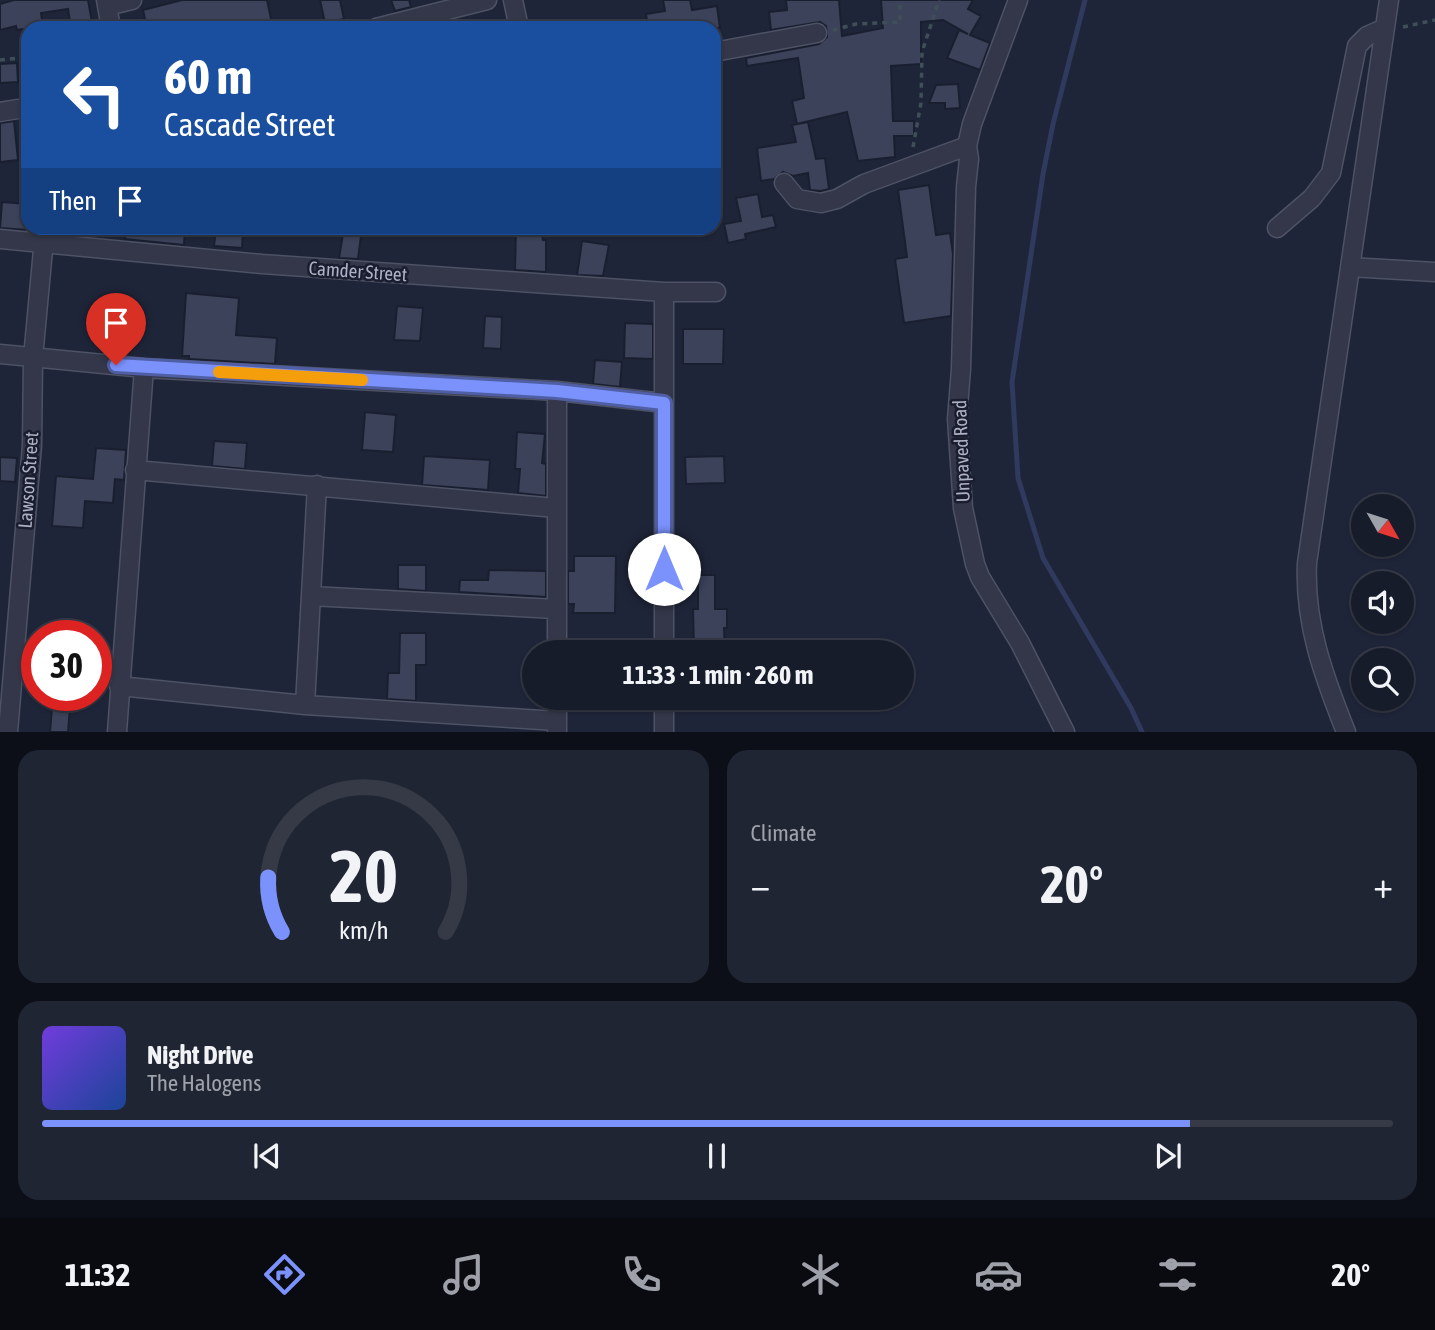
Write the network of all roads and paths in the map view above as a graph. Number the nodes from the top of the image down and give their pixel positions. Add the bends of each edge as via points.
1 (132, 0) edge
2 (487, 0) edge
3 (513, 0) edge
4 (900, 0) edge
5 (939, 0) edge
6 (1018, 0) edge
7 (1389, 0) edge
8 (106, 3) edge
9 (1435, 20) edge
10 (110, 21) edge
11 (404, 21) edge
12 (518, 21) edge
13 (1385, 28) junction
14 (817, 33) joint
15 (721, 51) edge
16 (21, 58) edge
17 (0, 60) edge
18 (967, 146) junction
19 (917, 164) junction
20 (784, 183) dead end
21 (1277, 228) dead end
22 (44, 235) edge
23 (0, 239) edge
24 (1350, 267) junction
25 (1435, 272) edge
26 (664, 292) junction
27 (716, 292) dead end
28 (0, 354) edge
29 (33, 358) junction
30 (144, 368) junction
31 (557, 391) junction
32 (664, 403) junction
33 (135, 470) junction
34 (317, 485) junction
35 (556, 508) junction
36 (312, 596) junction
37 (556, 609) junction
38 (557, 640) edge
39 (664, 640) edge
40 (119, 686) junction
41 (305, 705) junction
42 (664, 710) edge
43 (557, 726) edge
44 (8, 732) edge
45 (117, 732) edge
46 (664, 732) edge
47 (1065, 732) edge
48 (1346, 732) edge

1 - 8 street
2 - 11 street
3 - 12 street
4 - 14 path via 900,22 856,24
5 - 19 path via 922,52 921,103 912,146
6 - 18 street, Unpaved Road
7 - 13 street
8 - 10 street
9 - 13 path
13 - 21 street via 1357,46 1331,173 1312,198
13 - 24 street
14 - 15 street
16 - 17 path
18 - 19 street
18 - 47 street, Unpaved Road via 957,419 963,508 975,564 986,590 1020,643
19 - 20 street via 821,203 797,199
22 - 23 street, Camder Street
22 - 26 street, Camder Street via 262,264
22 - 29 street, Lawson Street
24 - 25 street
24 - 48 street via 1306,587 1316,649
26 - 27 street, Camder Street
26 - 32 street
28 - 29 street
29 - 30 street
29 - 44 street, Lawson Street via 32,445
30 - 31 street
30 - 33 street
31 - 32 street
31 - 35 street
32 - 39 street
33 - 34 street
33 - 40 street
34 - 35 street
34 - 36 street
35 - 37 street
36 - 37 street
36 - 41 street
37 - 38 street
40 - 41 street
40 - 45 street
41 - 43 street
42 - 46 street

